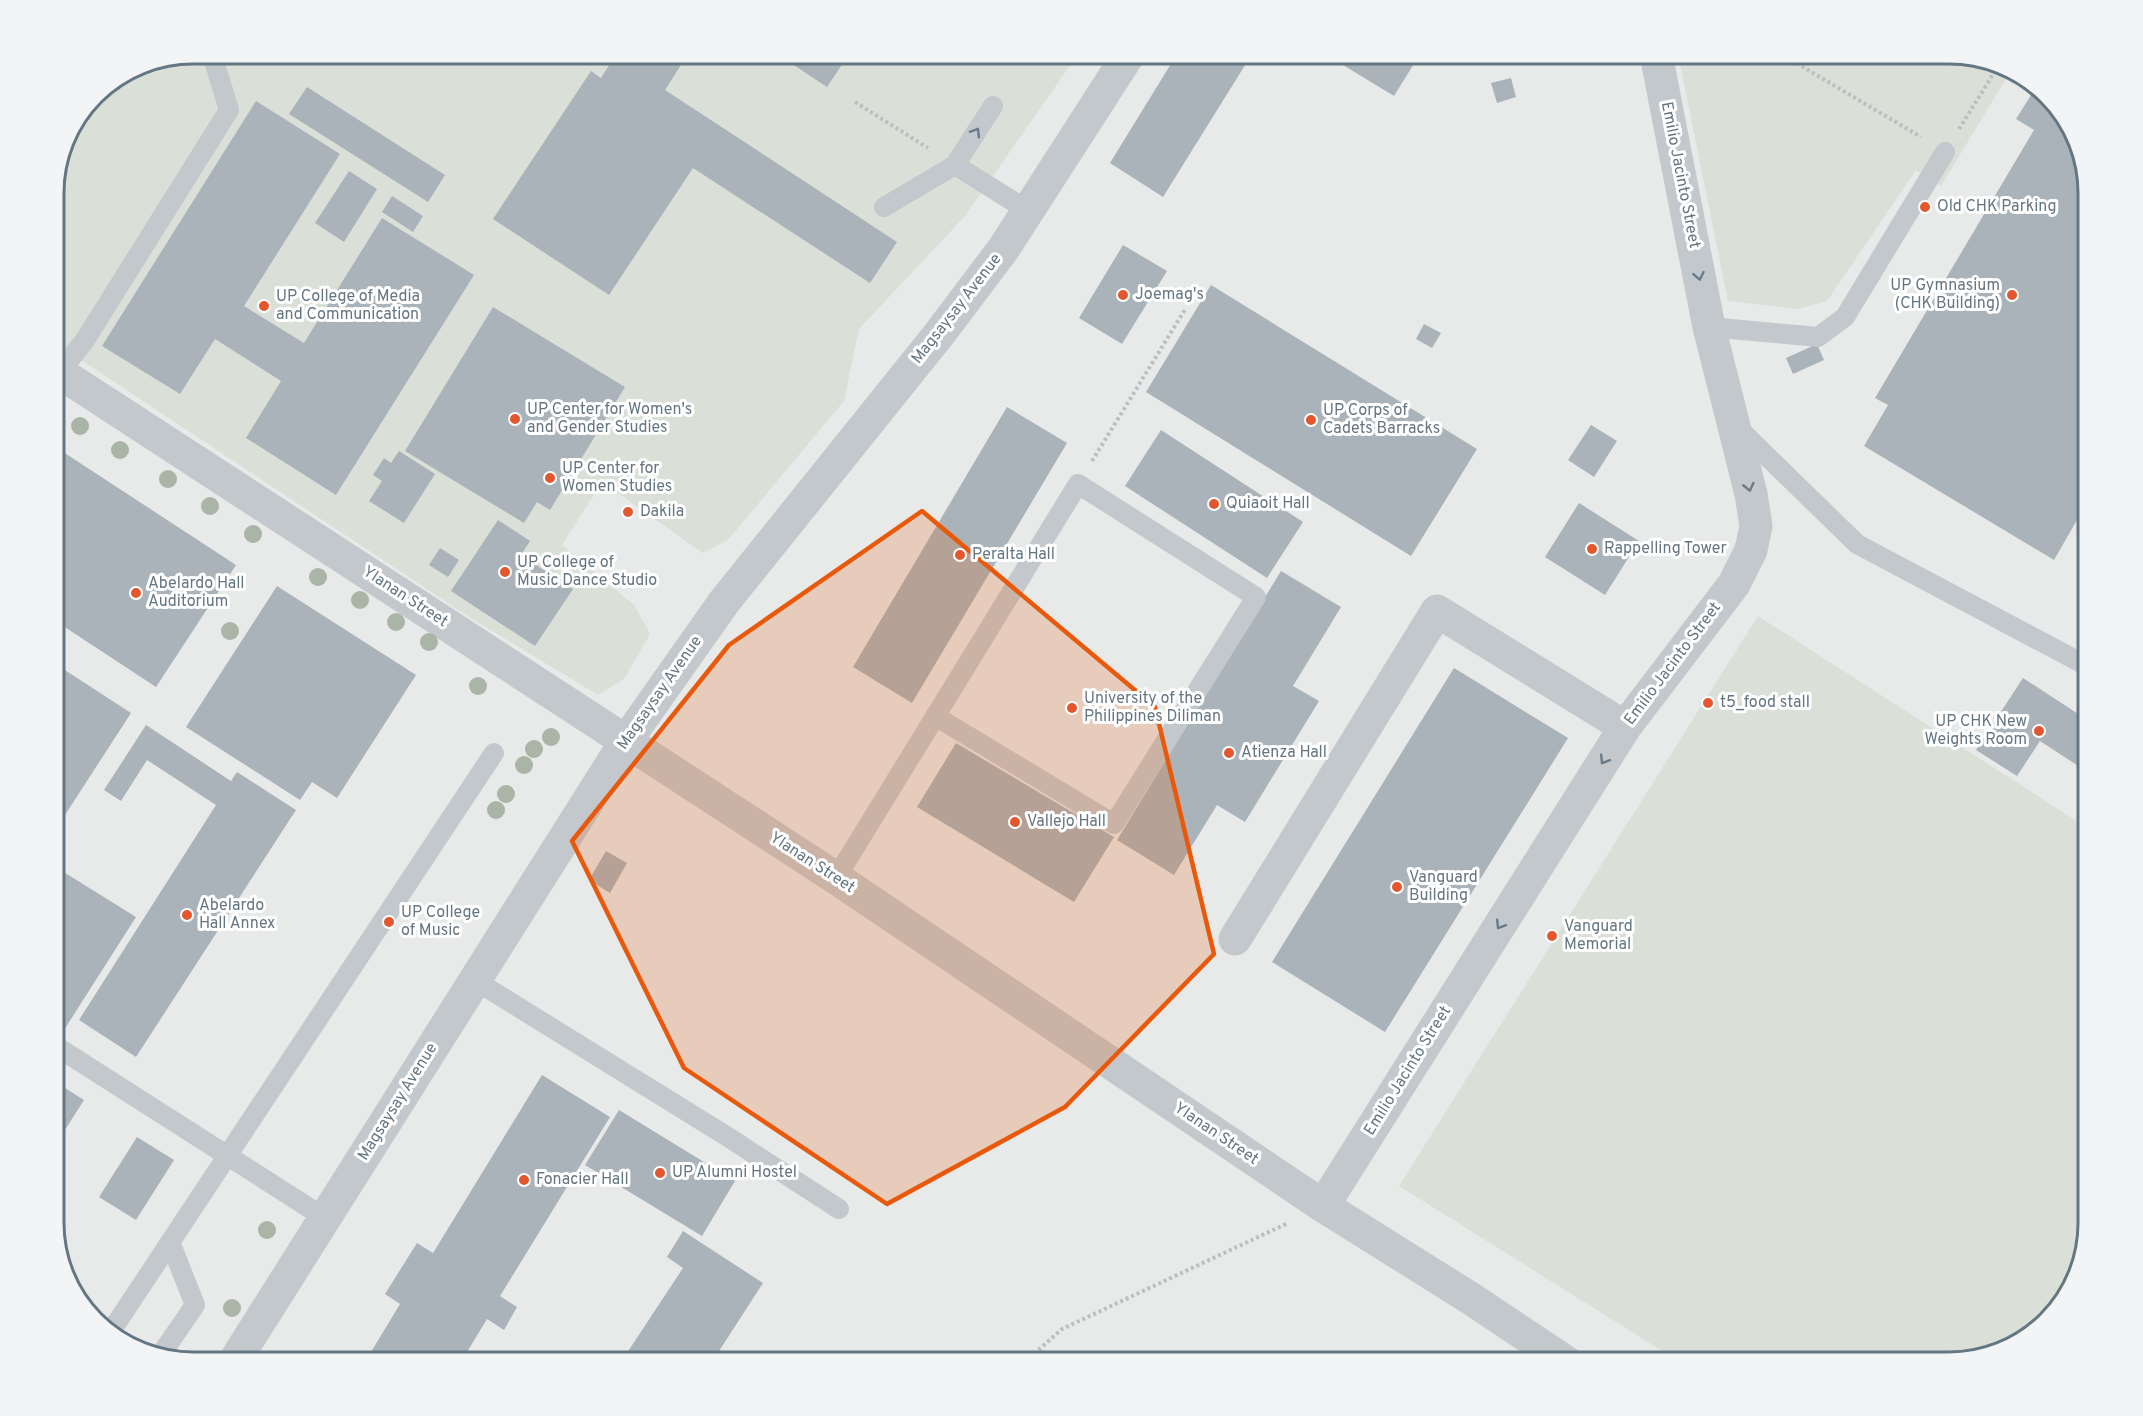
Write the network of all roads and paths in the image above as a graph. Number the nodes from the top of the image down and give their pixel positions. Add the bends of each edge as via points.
1 (1122, 64) edge
2 (1658, 64) edge
3 (1798, 64) edge
4 (215, 65) edge
5 (1994, 72) edge
6 (855, 102) dead end
7 (993, 106) dead end
8 (1946, 152) junction
9 (955, 165) junction
10 (884, 207) dead end
11 (1027, 210) junction
12 (1186, 308) dead end
13 (1709, 327) junction
14 (65, 362) edge
15 (65, 376) edge
16 (1734, 424) junction
17 (1078, 484) junction
18 (2078, 661) edge
19 (935, 716) junction
20 (1625, 727) junction
21 (626, 741) junction
22 (494, 753) dead end
23 (836, 878) junction
24 (1235, 939) dead end
25 (476, 981) junction
26 (65, 1052) edge
27 (227, 1156) junction
28 (1323, 1206) junction
29 (838, 1209) dead end
30 (325, 1218) junction
31 (170, 1242) junction
32 (115, 1325) edge
33 (165, 1348) edge
34 (240, 1352) edge
35 (1036, 1352) edge
36 (1551, 1352) edge

1 - 11 street, Magsaysay Avenue
2 -> 13 street, Emilio Jacinto Street
3 - 8 path
4 - 14 lane via 229,110 85,340
5 - 8 path
6 - 9 path
9 -> 7 lane
8 - 13 lane via 1845,317 1818,337
9 - 10 lane
9 - 11 lane
11 - 21 street, Magsaysay Avenue via 1004,248 940,333 724,602
12 - 17 path
13 - 16 street, Emilio Jacinto Street
15 - 21 street, Ylanan Street
16 - 18 lane via 1857,544
16 -> 20 street, Emilio Jacinto Street via 1751,494 1755,526 1751,550 1734,584
17 - 19 lane
17 - 19 lane via 1256,597 1114,824
19 - 23 lane
20 - 24 street via 1437,611
20 -> 28 street, Emilio Jacinto Street
21 - 23 street, Ylanan Street
21 - 25 street, Magsaysay Avenue
22 - 27 lane
23 - 28 street, Ylanan Street
25 - 29 lane
25 - 30 street, Magsaysay Avenue
26 - 27 lane
27 - 30 lane
27 - 31 lane
28 - 35 path via 1062,1329
28 - 36 street, Ylanan Street
30 - 34 street, Magsaysay Avenue
31 - 32 lane
31 - 33 lane via 195,1305

